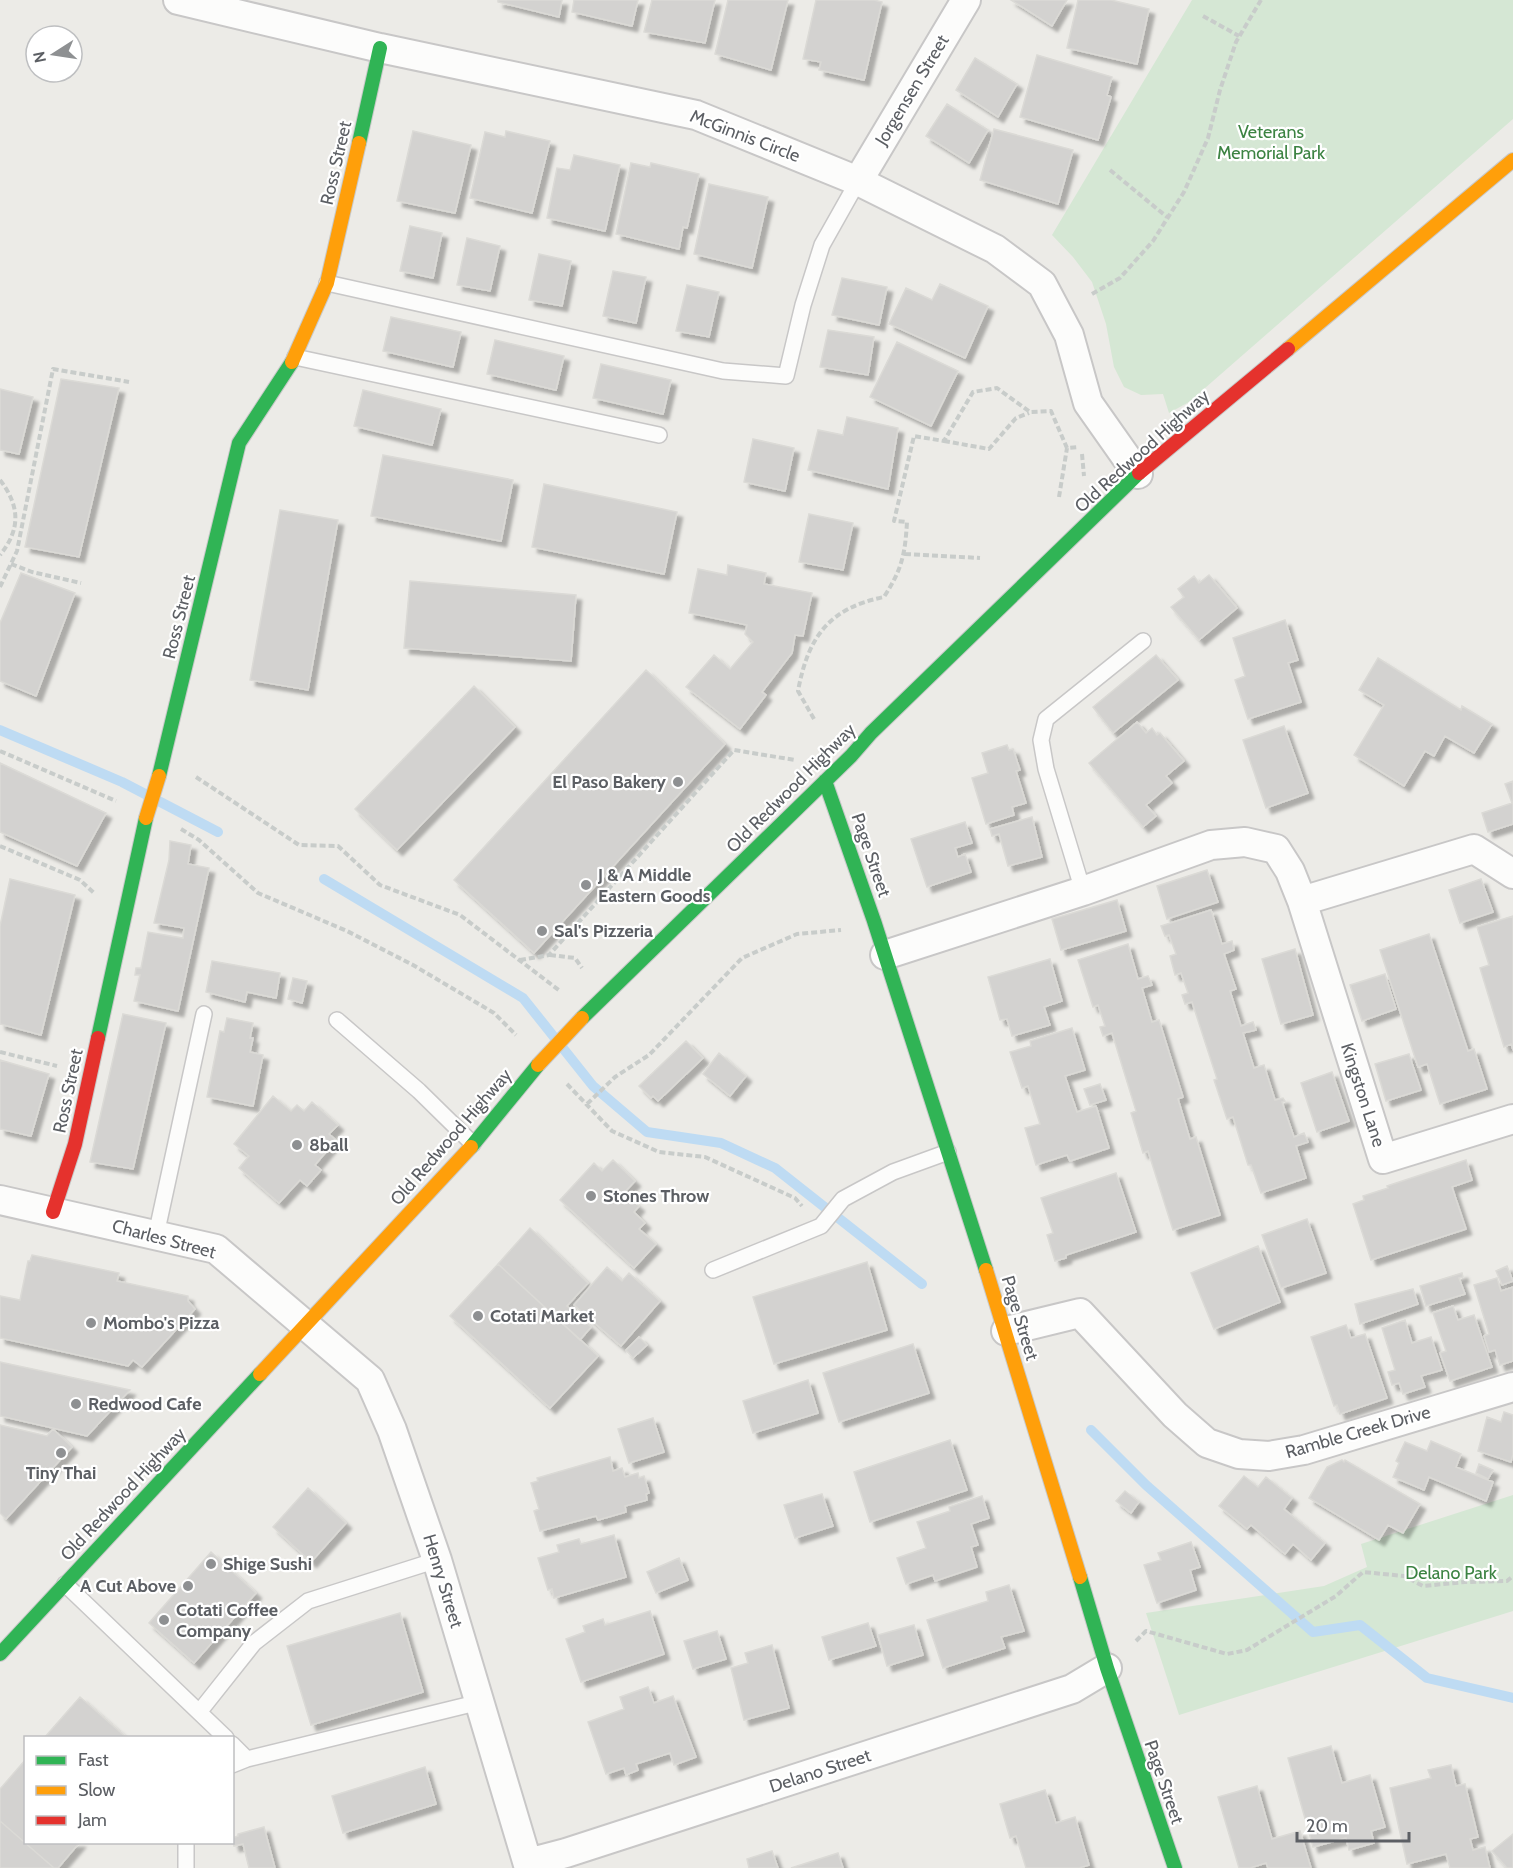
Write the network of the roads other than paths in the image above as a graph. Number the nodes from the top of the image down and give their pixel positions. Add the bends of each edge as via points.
1 (178, 0) edge
2 (966, 0) edge
3 (380, 48) junction
4 (1513, 160) edge
5 (858, 181) junction
6 (327, 283) junction
7 (295, 357) junction
8 (659, 435) dead end
9 (1138, 474) junction
10 (1143, 641) dead end
11 (825, 781) junction
12 (1513, 874) edge
13 (1083, 891) junction
14 (1302, 901) junction
15 (885, 955) junction
16 (204, 1014) dead end
17 (337, 1020) dead end
18 (1513, 1119) edge
19 (473, 1144) junction
20 (948, 1152) junction
21 (0, 1200) edge
22 (53, 1212) junction
23 (156, 1235) junction
24 (713, 1270) dead end
25 (305, 1324) junction
26 (1006, 1331) junction
27 (1513, 1387) edge
28 (437, 1560) junction
29 (65, 1584) junction
30 (0, 1654) edge
31 (1107, 1668) junction
32 (480, 1702) junction
33 (200, 1711) junction
34 (225, 1736) edge
35 (234, 1746) edge
36 (247, 1759) junction
37 (234, 1764) edge
38 (186, 1844) edge
39 (529, 1865) edge
40 (186, 1868) edge
41 (1175, 1868) edge

1 - 3 street, McGinnis Circle
2 - 5 street, Jorgensen Street
3 - 5 street, McGinnis Circle via 696,115
3 - 6 street, Ross Street
4 - 9 street, Old Redwood Highway
5 - 6 lane via 822,245 786,376 723,371
5 - 9 street, McGinnis Circle via 995,249 1042,284 1069,335 1088,403
6 - 7 street, Ross Street
7 - 8 lane
7 - 22 street, Ross Street, bridge via 239,443 146,818 75,1144
9 - 11 street, Old Redwood Highway
10 - 13 lane via 1046,719 1041,740 1046,769
11 - 15 street, Page Street
11 - 19 street, Old Redwood Highway, bridge via 582,1018
12 - 14 street via 1474,849
13 - 14 street, Kingston Lane via 1211,845 1245,842 1276,849
13 - 15 street, Kingston Lane
14 - 18 street, Kingston Lane via 1383,1159
15 - 20 street, Page Street
16 - 23 lane
17 - 19 lane
19 - 25 street, Old Redwood Highway
20 - 24 lane via 893,1172 843,1199 821,1226
20 - 26 street, Page Street
21 - 22 street, Charles Street
22 - 23 street, Charles Street
23 - 25 street, Charles Street via 216,1249
25 - 28 street, Henry Street via 370,1380 392,1430
25 - 29 street, Old Redwood Highway
26 - 27 street, Ramble Creek Drive via 1080,1313 1183,1422 1207,1443 1239,1454 1269,1456 1304,1450
26 - 31 street, Page Street
28 - 32 street, Henry Street
28 - 33 lane via 308,1601 254,1643
29 - 30 street, Old Redwood Highway
29 - 33 lane
31 - 39 street, Delano Street via 1072,1689
31 - 41 street, Page Street
32 - 36 lane
32 - 39 street, Henry Street
33 - 34 lane
35 - 36 lane
36 - 37 lane
38 - 40 lane

